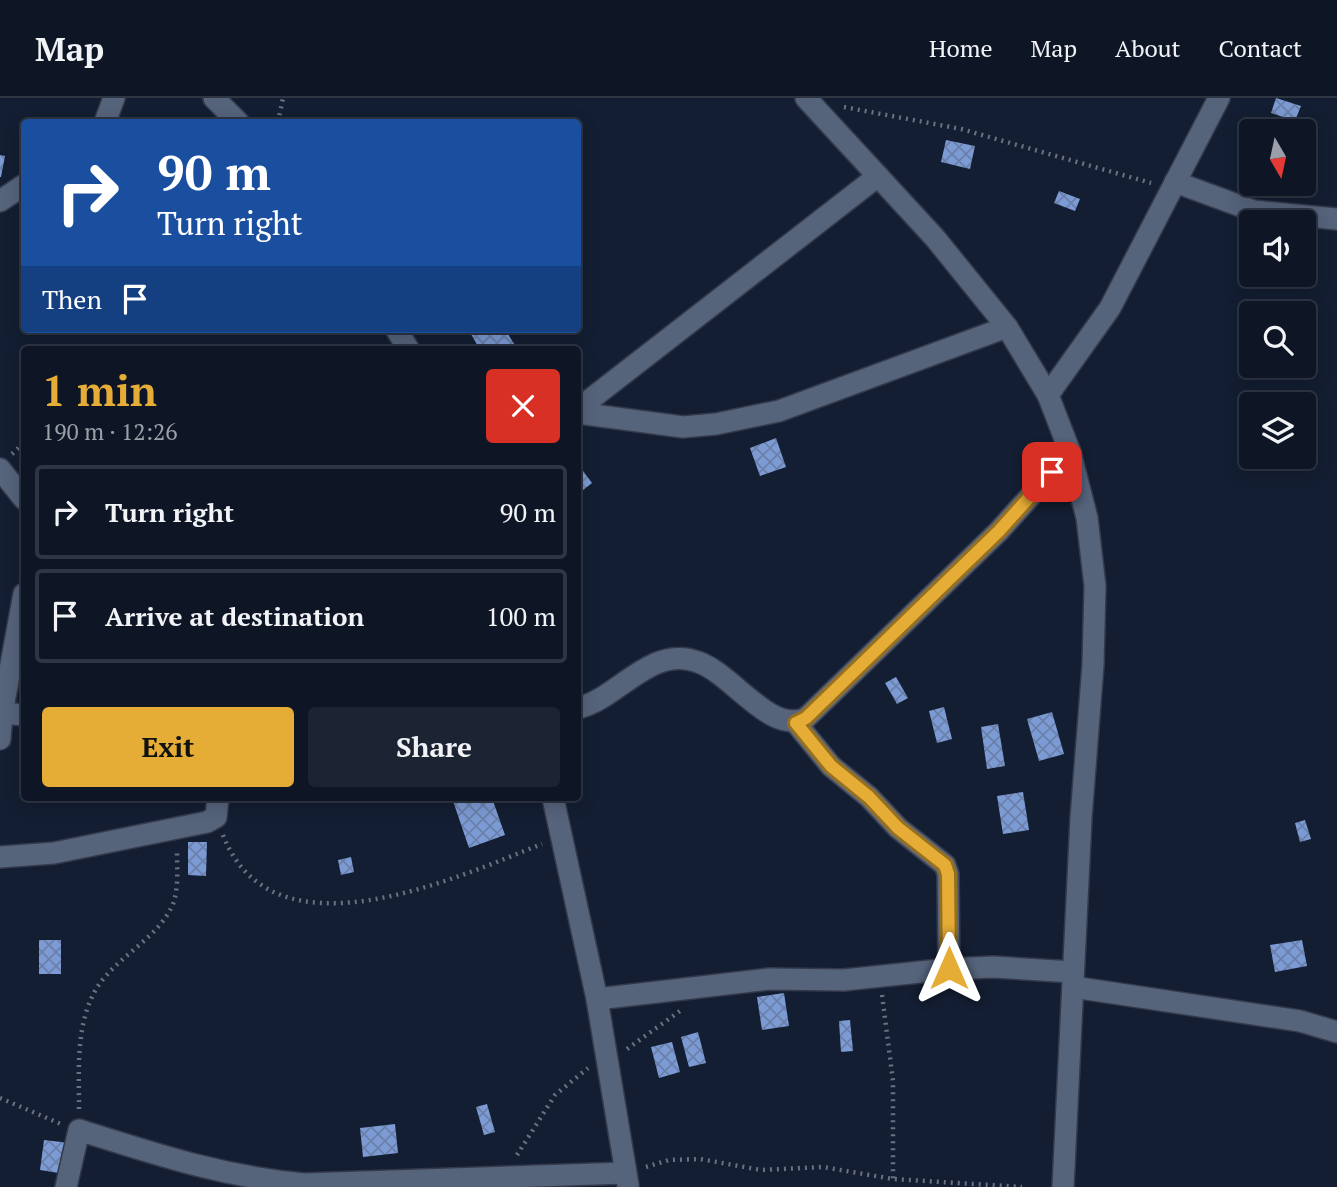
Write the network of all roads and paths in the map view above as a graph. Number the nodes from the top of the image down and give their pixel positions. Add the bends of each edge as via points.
1 (114, 98) edge
2 (214, 98) edge
3 (283, 98) edge
4 (1219, 98) edge
5 (808, 100) edge
6 (106, 119) edge
7 (235, 119) edge
8 (279, 119) edge
9 (878, 176) junction
10 (1173, 186) junction
11 (21, 187) edge
12 (0, 201) edge
13 (1337, 219) edge
14 (1007, 327) junction
15 (1048, 395) junction
16 (581, 409) edge
17 (581, 411) edge
18 (1070, 452) junction
19 (0, 470) edge
20 (21, 495) edge
21 (21, 610) edge
22 (581, 707) edge
23 (2, 713) edge
24 (21, 715) edge
25 (796, 723) junction
26 (0, 739) edge
27 (554, 801) edge
28 (217, 807) edge
29 (177, 829) junction
30 (562, 836) junction
31 (0, 857) edge
32 (949, 968) junction
33 (880, 978) junction
34 (1073, 979) junction
35 (709, 984) junction
36 (597, 999) junction
37 (1337, 1032) edge
38 (607, 1060) junction
39 (0, 1097) edge
40 (79, 1130) junction
41 (893, 1179) junction
42 (627, 1180) edge
43 (502, 1182) edge
44 (65, 1187) edge
45 (1022, 1187) edge
46 (1063, 1187) edge

1 - 6 street
2 - 7 street
3 - 8 path
4 - 10 street
5 - 9 street
5 - 10 path via 961,129
9 - 14 street
9 - 16 street
10 - 13 street via 1254,211
10 - 15 street via 1110,308
11 - 12 street
14 - 15 street
14 - 17 street via 805,402 716,425 683,427
15 - 18 street
18 - 25 street via 999,531
18 - 34 street via 1087,519 1095,586
19 - 20 street
21 - 23 street
22 - 25 street via 648,667 696,660 732,682 772,717
23 - 24 street
23 - 26 street
25 - 32 street via 831,766 945,865
27 - 30 street
28 - 29 street via 207,822
28 - 30 path via 232,859 250,879 271,892 306,900 359,902 408,893
29 - 31 street via 54,853
29 - 40 path via 173,903 162,924 98,987 82,1024
30 - 36 street
32 - 33 street
32 - 34 street via 993,967
33 - 35 street
33 - 41 path via 892,1081
34 - 37 street via 1300,1021
34 - 46 street
35 - 36 street
35 - 38 path via 665,1023
36 - 38 street
38 - 42 street
38 - 43 path via 570,1079 555,1095
39 - 40 path
40 - 43 street via 204,1170 250,1179 304,1184
40 - 44 street
41 - 42 path via 823,1167 761,1171 699,1159 669,1160
41 - 45 path
42 - 43 street

